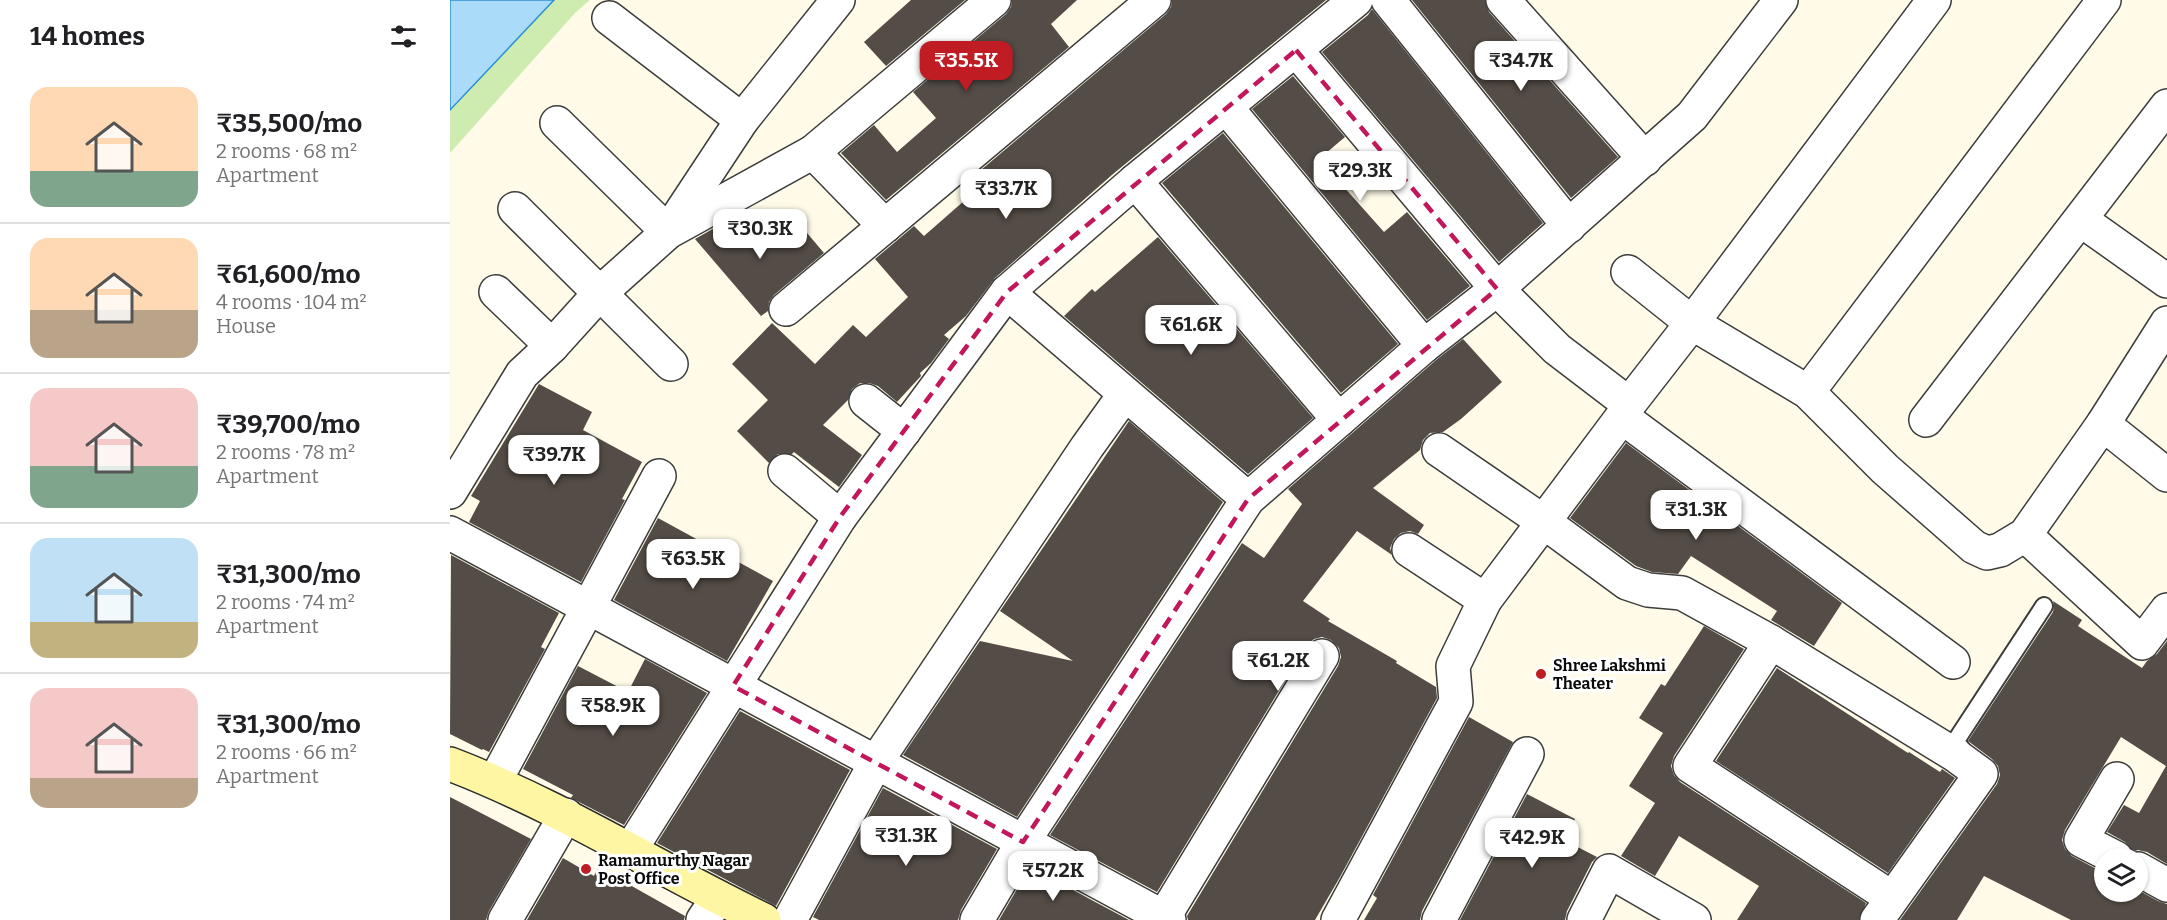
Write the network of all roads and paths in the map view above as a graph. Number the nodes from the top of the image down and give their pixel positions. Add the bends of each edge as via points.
1 (994, 0) edge
2 (1154, 0) edge
3 (1356, 0) edge
4 (1388, 0) edge
5 (1503, 0) edge
6 (1780, 0) edge
7 (1934, 0) edge
8 (2104, 0) edge
9 (834, 1) edge
10 (609, 18) dead end
11 (1296, 50) junction
12 (2167, 106) edge
13 (1226, 107) junction
14 (742, 120) junction
15 (557, 123) dead end
16 (813, 152) junction
17 (1645, 159) junction
18 (1135, 181) junction
19 (515, 209) dead end
20 (2081, 220) junction
21 (885, 226) junction
22 (1569, 226) junction
23 (668, 232) junction
24 (1628, 272) dead end
25 (2167, 281) edge
26 (1497, 289) junction
27 (496, 292) dead end
28 (1007, 292) junction
29 (600, 293) junction
30 (786, 309) dead end
31 (1692, 323) junction
32 (2167, 323) edge
33 (552, 346) junction
34 (1424, 346) junction
35 (671, 364) dead end
36 (1808, 392) junction
37 (1125, 394) junction
38 (866, 402) dead end
39 (1626, 410) junction
40 (1338, 420) junction
41 (1926, 420) dead end
42 (2103, 424) junction
43 (904, 430) junction
44 (1439, 450) dead end
45 (785, 471) dead end
46 (2167, 475) edge
47 (659, 476) dead end
48 (450, 492) edge
49 (1248, 499) junction
50 (840, 517) junction
51 (1544, 522) junction
52 (450, 533) edge
53 (2025, 535) junction
54 (1409, 550) dead end
55 (1485, 600) junction
56 (2044, 606) dead end
57 (589, 608) junction
58 (2167, 610) edge
59 (1771, 642) junction
60 (1322, 656) dead end
61 (1953, 662) dead end
62 (733, 686) junction
63 (1527, 754) dead end
64 (1955, 755) junction
65 (876, 762) junction
66 (450, 764) edge
67 (2117, 779) dead end
68 (495, 781) junction
69 (566, 815) junction
70 (1023, 842) junction
71 (2097, 848) edge
72 (631, 849) junction
73 (2148, 875) edge
74 (2167, 885) edge
75 (710, 909) edge
76 (1885, 909) edge
77 (1164, 919) edge
78 (505, 920) edge
79 (764, 920) edge
80 (790, 920) edge
81 (977, 920) edge
82 (1338, 920) edge
83 (1439, 920) edge
84 (1584, 920) edge
85 (1694, 920) edge

1 - 16 street
2 - 21 street
3 - 11 street
4 - 22 street
5 - 17 street
6 - 17 street via 1692,116
7 - 31 street
8 - 36 street
9 - 14 street
10 - 14 street
11 - 13 street
11 - 26 street
12 - 20 street
13 - 18 street
13 - 34 street
14 - 23 street
15 - 23 street
16 - 21 street
16 - 23 street
17 - 22 street
18 - 28 street
18 - 40 street
19 - 29 street
20 - 25 street
20 - 41 street
21 - 30 street
22 - 26 street
23 - 29 street
24 - 31 street
26 - 34 street
26 - 39 street
27 - 33 street
28 - 37 street
28 - 43 street
29 - 33 street
29 - 35 street
31 - 36 street
31 - 39 street
32 - 42 street
33 - 48 street via 522,374
34 - 40 street
36 - 53 street via 1885,469 1974,547 1987,553 2000,550
37 - 49 street
37 - 65 street
38 - 43 street
39 - 51 street
39 - 61 street
40 - 49 street
42 - 46 street
42 - 53 street
43 - 50 street
44 - 51 street
45 - 50 street
47 - 57 street
49 - 70 street
50 - 62 street
51 - 55 street
51 - 59 street via 1627,583 1648,590 1682,593
52 - 57 street
53 - 58 street via 2142,643
54 - 55 street
55 - 82 street via 1453,666 1456,702
56 - 64 lane via 1955,742 1961,748
57 - 62 street
57 - 68 street
59 - 64 street
59 - 76 street via 1690,766
60 - 77 street
62 - 65 street
62 - 72 street
63 - 83 street
64 - 76 street via 1981,774
65 - 70 street
65 - 80 street
66 - 68 main road
67 - 71 street via 2081,840
68 - 69 main road
69 - 72 main road
69 - 78 street
70 - 77 street
70 - 81 street
72 - 75 main road
73 - 74 street
75 - 79 main road
84 - 85 street via 1609,871

